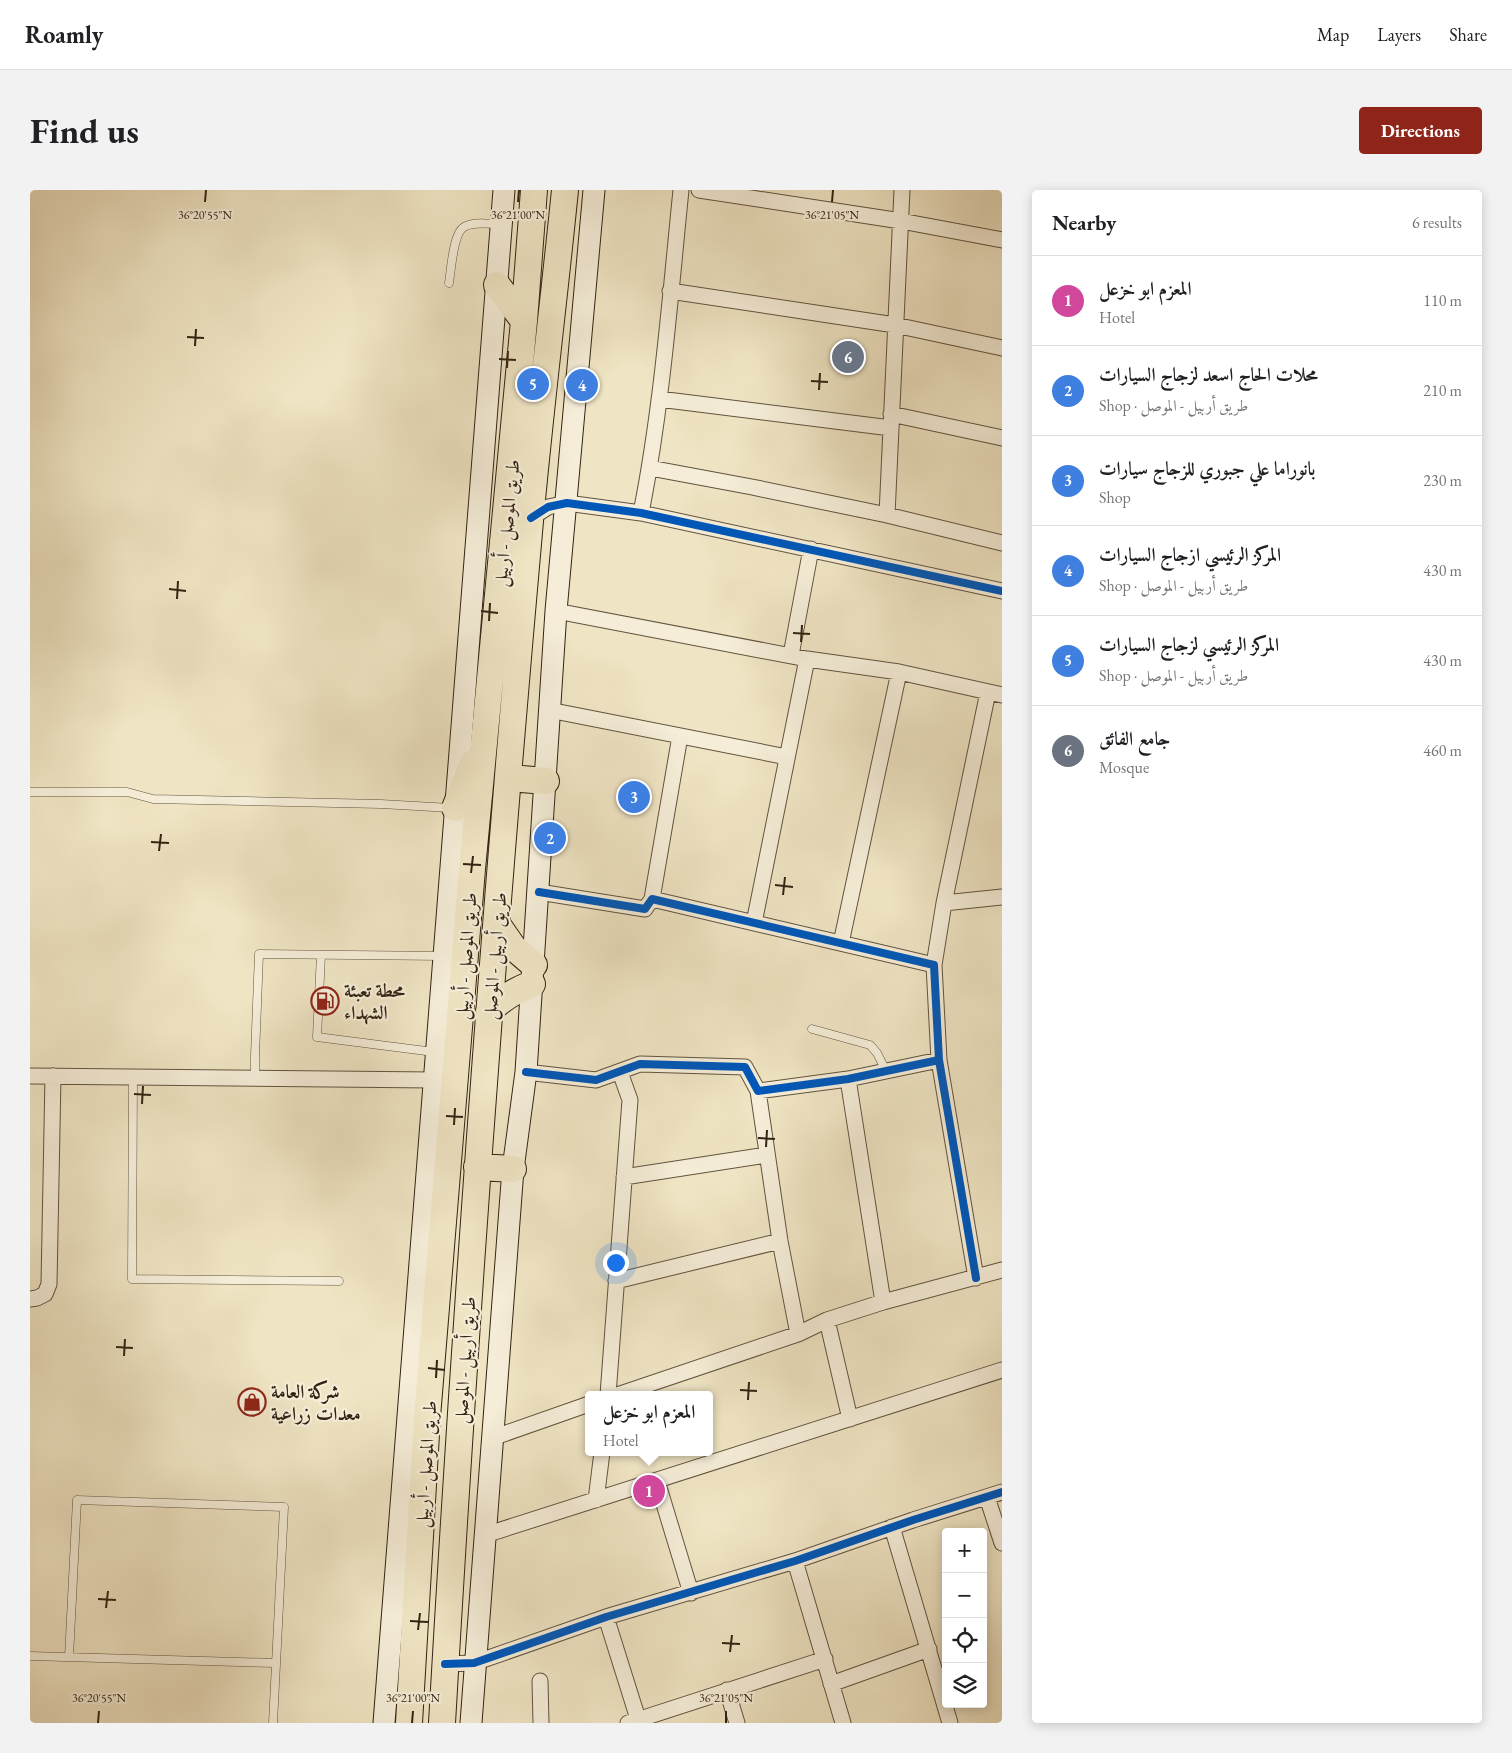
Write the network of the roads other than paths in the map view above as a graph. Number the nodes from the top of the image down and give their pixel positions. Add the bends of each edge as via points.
1 (504, 190) edge
2 (534, 190) edge
3 (566, 190) edge
4 (594, 190) edge
5 (681, 190) edge
6 (700, 190) edge
7 (902, 190) edge
8 (901, 220) junction
9 (502, 224) junction
10 (1002, 240) edge
11 (449, 284) dead end
12 (497, 285) junction
13 (670, 291) junction
14 (524, 321) junction
15 (895, 325) junction
16 (1002, 348) edge
17 (659, 399) junction
18 (891, 421) junction
19 (1002, 438) edge
20 (650, 468) junction
21 (567, 503) junction
22 (641, 513) junction
23 (887, 515) junction
24 (519, 518) junction
25 (1002, 543) edge
26 (811, 549) junction
27 (1002, 591) edge
28 (556, 611) junction
29 (791, 655) junction
30 (807, 659) junction
31 (899, 672) junction
32 (995, 694) edge
33 (549, 710) junction
34 (680, 736) junction
35 (484, 737) junction
36 (787, 758) junction
37 (509, 778) junction
38 (546, 782) junction
39 (30, 792) edge
40 (455, 808) junction
41 (539, 892) junction
42 (1002, 897) edge
43 (652, 899) junction
44 (944, 903) junction
45 (754, 923) junction
46 (497, 924) junction
47 (842, 943) junction
48 (321, 955) junction
49 (443, 956) junction
50 (934, 965) junction
51 (533, 974) junction
52 (489, 1010) junction
53 (812, 1028) dead end
54 (436, 1052) junction
55 (939, 1060) junction
56 (886, 1071) junction
57 (526, 1072) junction
58 (620, 1072) junction
59 (30, 1076) edge
60 (53, 1076) junction
61 (132, 1077) junction
62 (256, 1078) junction
63 (848, 1079) junction
64 (433, 1080) junction
65 (758, 1091) junction
66 (767, 1155) junction
67 (478, 1168) junction
68 (513, 1168) junction
69 (624, 1177) junction
70 (780, 1241) junction
71 (1002, 1270) edge
72 (976, 1278) junction
73 (339, 1281) dead end
74 (616, 1281) junction
75 (428, 1290) junction
76 (30, 1299) edge
77 (884, 1302) junction
78 (827, 1320) junction
79 (798, 1334) junction
80 (1002, 1370) edge
81 (608, 1391) edge
82 (629, 1391) edge
83 (585, 1405) edge
84 (850, 1419) junction
85 (492, 1438) junction
86 (602, 1456) edge
87 (657, 1481) junction
88 (1002, 1492) edge
89 (987, 1497) junction
90 (596, 1500) junction
91 (892, 1527) junction
92 (485, 1535) junction
93 (1002, 1543) edge
94 (795, 1561) junction
95 (691, 1592) junction
96 (606, 1617) junction
97 (402, 1635) junction
98 (929, 1649) junction
99 (30, 1656) edge
100 (69, 1657) junction
101 (825, 1659) junction
102 (276, 1663) junction
103 (474, 1663) junction
104 (446, 1664) junction
105 (540, 1682) dead end
106 (831, 1684) junction
107 (727, 1690) junction
108 (633, 1721) edge
109 (273, 1723) edge
110 (384, 1723) edge
111 (409, 1723) edge
112 (442, 1723) edge
113 (471, 1723) edge
114 (541, 1723) edge
115 (736, 1723) edge
116 (843, 1723) edge
117 (950, 1723) edge

1 - 9 main road
2 - 14 highway, طريق الموصل - أربيل
3 - 24 highway, طريق أربيل - الموصل
4 - 21 main road
5 - 13 street
6 - 8 street
7 - 8 street
8 - 10 street
8 - 15 street
9 - 11 lane via 475,224 464,227 457,234
9 - 12 main road
12 - 14 highway
12 - 40 main road
13 - 15 street
13 - 17 street
14 - 24 highway, طريق الموصل - أربيل
15 - 16 street
15 - 18 street
17 - 18 street
17 - 20 street
18 - 19 street
18 - 23 street
20 - 22 street
20 - 23 street
21 - 22 street
21 - 24 street
21 - 28 main road
22 - 26 street
23 - 25 street
24 - 35 highway, طريق الموصل - أربيل
24 - 37 highway, طريق أربيل - الموصل
26 - 27 street
26 - 29 street
28 - 29 street
28 - 33 main road
29 - 30 street
30 - 31 street
30 - 36 street
31 - 32 street
31 - 47 street
32 - 44 street
33 - 34 street
33 - 38 main road
34 - 36 street
34 - 43 street
35 - 40 highway
35 - 75 highway, طريق الموصل - أربيل
36 - 45 street
37 - 38 highway
37 - 46 highway, طريق أربيل - الموصل
38 - 41 main road
39 - 40 lane via 126,792 153,800
40 - 49 main road
41 - 43 street via 645,909
41 - 51 main road
42 - 44 street
43 - 45 street
44 - 50 street
45 - 47 street
46 - 51 highway
46 - 52 highway, طريق أربيل - الموصل
47 - 50 street
48 - 49 lane
48 - 54 lane via 317,1037
48 - 62 lane via 259,954
49 - 54 main road
50 - 55 street
51 - 52 highway
51 - 57 main road
52 - 67 highway, طريق أربيل - الموصل
53 - 56 lane via 870,1045
54 - 64 main road
55 - 56 street
55 - 72 street
56 - 63 street
57 - 58 street via 596,1080
57 - 68 main road
58 - 65 street via 640,1064 746,1067
58 - 69 street via 630,1100
59 - 60 street
60 - 61 street
60 - 76 street via 48,1284 45,1294
61 - 62 street
61 - 73 lane via 132,1279
62 - 64 street
63 - 65 street
63 - 77 street
64 - 75 main road
65 - 66 street
66 - 69 street
66 - 70 street
67 - 68 highway
67 - 104 highway, طريق أربيل - الموصل
68 - 85 main road
69 - 74 street
70 - 74 street
70 - 79 street
71 - 72 street
72 - 77 street
74 - 81 street
75 - 97 highway, طريق الموصل - أربيل via 427,1417
77 - 78 street
78 - 79 street
78 - 84 street
79 - 82 street
80 - 84 street
83 - 85 street
84 - 87 street
85 - 92 main road
86 - 90 street
87 - 90 street
87 - 95 street
88 - 89 street
89 - 91 street
89 - 93 street
90 - 92 street
91 - 94 street
91 - 98 street
92 - 103 main road
94 - 95 street
94 - 101 street
95 - 96 street
96 - 103 street
96 - 108 street
97 - 110 main road
97 - 111 highway, طريق الموصل - أربيل
98 - 106 street
98 - 117 street
99 - 100 lane
100 - 102 lane
100 - 102 lane via 77,1500 87,1500 284,1507
101 - 106 street
101 - 107 street
102 - 109 lane
103 - 104 street
103 - 113 main road
104 - 112 highway, طريق أربيل - الموصل
105 - 114 street
106 - 116 street
107 - 108 street
107 - 115 street

